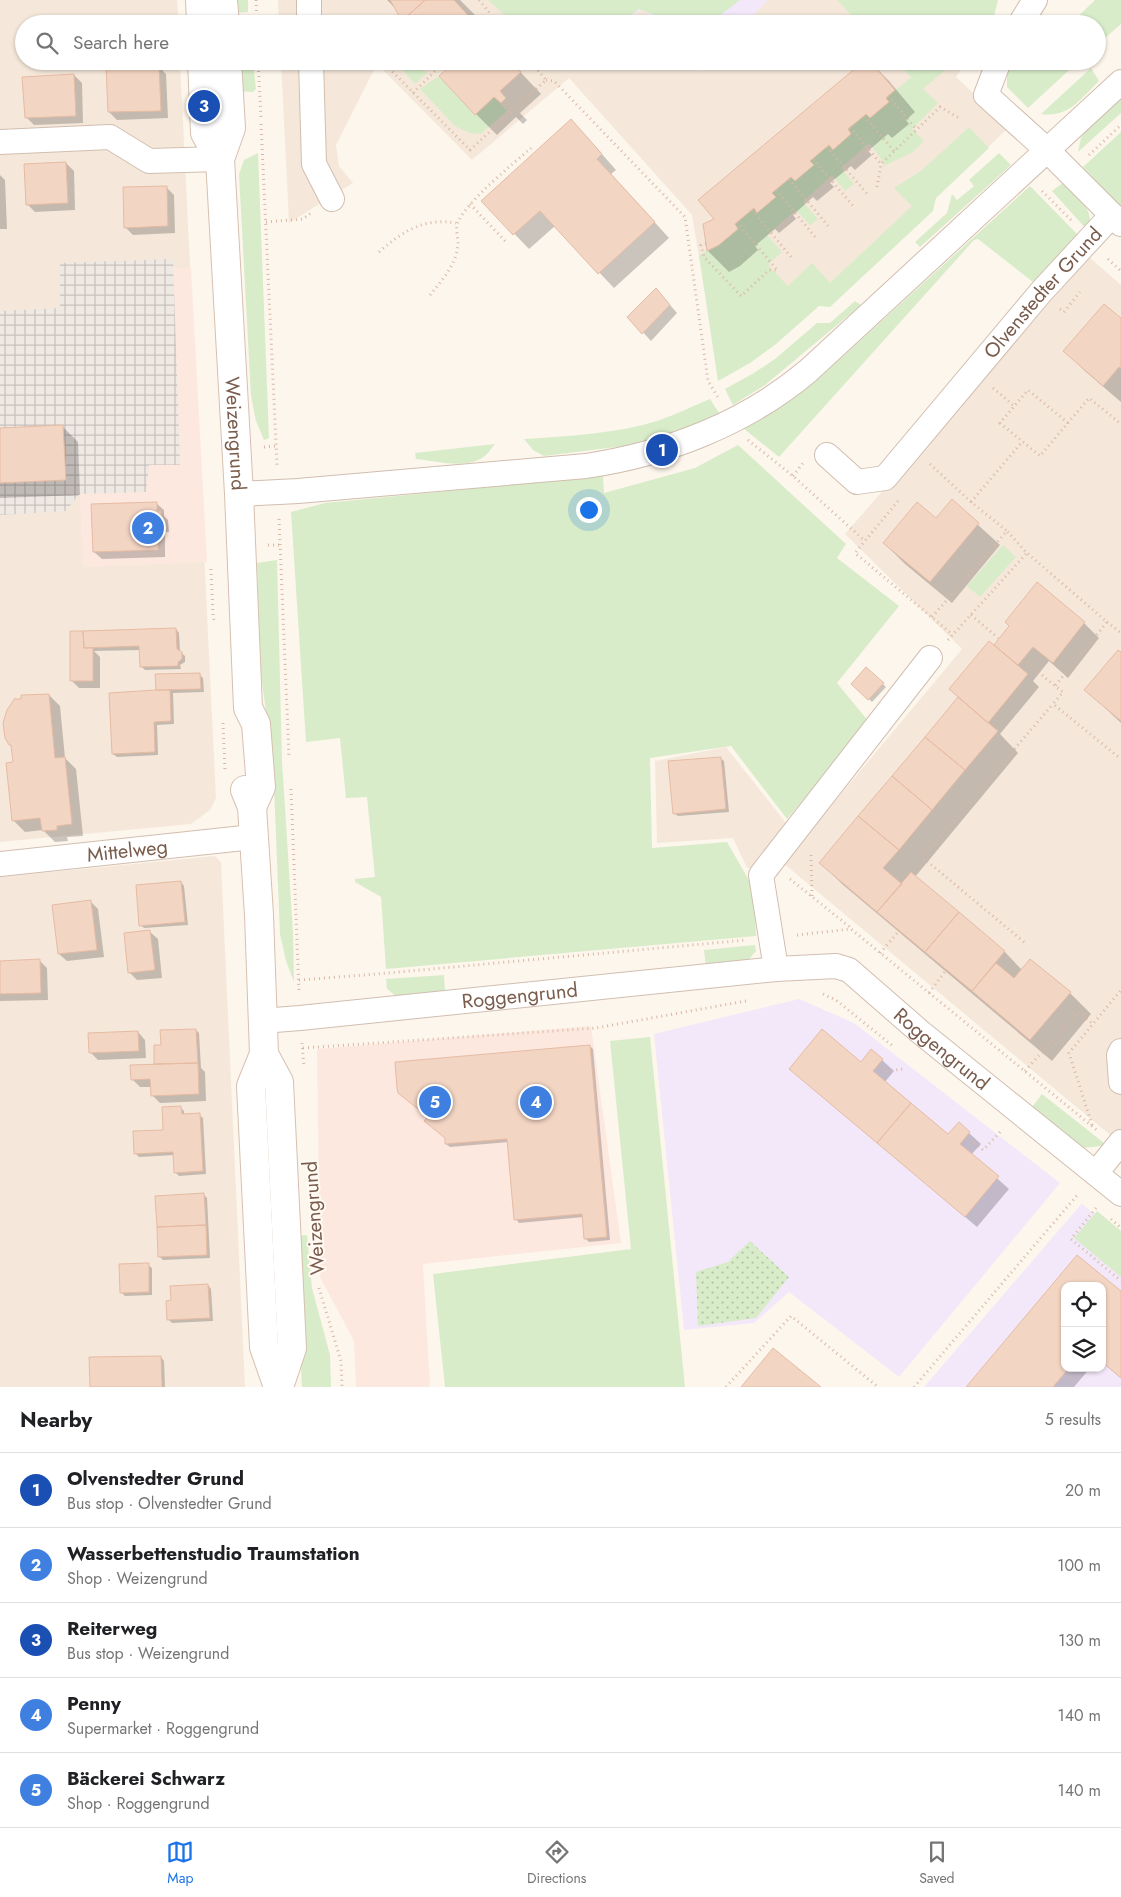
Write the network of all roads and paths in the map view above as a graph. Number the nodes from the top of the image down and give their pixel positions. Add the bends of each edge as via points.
1 (200, 0) edge
2 (223, 0) edge
3 (256, 0) edge
4 (309, 0) edge
5 (479, 0) edge
6 (1035, 0) edge
7 (201, 15) edge
8 (224, 15) edge
9 (257, 15) edge
10 (309, 15) edge
11 (491, 15) edge
12 (1026, 15) edge
13 (202, 70) edge
14 (227, 70) edge
15 (258, 70) edge
16 (310, 70) edge
17 (391, 70) edge
18 (436, 70) edge
19 (538, 70) edge
20 (995, 70) edge
21 (546, 80) junction
22 (1121, 82) edge
23 (413, 93) junction
24 (888, 96) dead end
25 (504, 100) dead end
26 (513, 110) junction
27 (864, 116) dead end
28 (960, 119) dead end
29 (850, 128) dead end
30 (916, 130) junction
31 (0, 142) edge
32 (827, 147) dead end
33 (531, 148) dead end
34 (1048, 150) junction
35 (894, 152) junction
36 (220, 158) junction
37 (813, 158) dead end
38 (881, 164) junction
39 (789, 179) dead end
40 (877, 187) dead end
41 (776, 190) dead end
42 (868, 195) dead end
43 (332, 198) joint
44 (470, 204) junction
45 (854, 206) dead end
46 (752, 210) dead end
47 (1116, 220) edge
48 (266, 222) junction
49 (737, 222) dead end
50 (456, 224) junction
51 (829, 227) dead end
52 (816, 238) dead end
53 (506, 242) dead end
54 (706, 244) dead end
55 (379, 252) dead end
56 (792, 258) dead end
57 (430, 294) dead end
58 (992, 388) dead end
59 (1014, 406) junction
60 (732, 420) junction
61 (1068, 423) junction
62 (1121, 424) edge
63 (1022, 442) junction
64 (826, 455) dead end
65 (277, 459) dead end
66 (929, 463) dead end
67 (239, 494) junction
68 (903, 495) dead end
69 (971, 502) junction
70 (1007, 531) junction
71 (865, 541) junction
72 (1027, 553) junction
73 (971, 615) junction
74 (932, 617) junction
75 (1107, 622) junction
76 (1121, 633) edge
77 (953, 635) junction
78 (998, 638) dead end
79 (930, 658) joint
80 (1023, 659) dead end
81 (1055, 686) junction
82 (1053, 704) junction
83 (1121, 759) edge
84 (253, 837) junction
85 (770, 862) junction
86 (0, 864) edge
87 (851, 929) junction
88 (900, 931) dead end
89 (771, 938) junction
90 (1024, 942) dead end
91 (880, 953) junction
92 (776, 969) junction
93 (946, 970) dead end
94 (298, 980) dead end
95 (1121, 990) edge
96 (929, 993) junction
97 (754, 999) dead end
98 (262, 1021) junction
99 (1092, 1024) junction
100 (1121, 1051) edge
101 (879, 1064) dead end
102 (903, 1069) dead end
103 (1025, 1071) junction
104 (304, 1072) dead end
105 (1121, 1082) edge
106 (967, 1136) dead end
107 (1121, 1142) edge
108 (976, 1144) dead end
109 (1090, 1180) junction
110 (1121, 1194) edge
111 (1121, 1281) edge
112 (318, 1286) dead end
113 (279, 1387) edge
114 (342, 1387) edge
115 (726, 1387) edge
116 (878, 1387) edge
117 (914, 1387) edge

1 - 7 main road
2 - 8 main road
3 - 9 path
4 - 10 street
5 - 11 path
6 - 12 street
13 - 36 main road, Weizengrund via 205,133
14 - 36 main road, Weizengrund via 230,128
15 - 48 path, Weizengrund
16 - 43 street via 314,164
17 - 23 path
18 - 23 path
19 - 21 path
20 - 34 street, Olvenstedter Grund via 986,94
21 - 26 path
21 - 60 path via 554,81 685,217 708,381
22 - 34 street
23 - 26 path via 470,150
24 - 30 path
25 - 26 path
27 - 35 path
28 - 30 path via 940,107
29 - 38 path
30 - 35 path
31 - 36 street via 110,137 149,161
32 - 42 path
33 - 44 path
34 - 47 street, Olvenstedter Grund
34 - 60 street via 786,390
35 - 38 path
36 - 67 main road, Weizengrund
37 - 45 path
38 - 40 path
39 - 51 path
41 - 52 path
43 - 48 path via 303,219
44 - 50 path
44 - 53 path
46 - 56 path
47 - 64 street, Olvenstedter Grund via 1041,292 885,478 857,482
48 - 65 path, Weizengrund
49 - 54 path via 778,270 769,270 741,296 704,257 702,245
50 - 55 path via 417,225
50 - 57 path via 458,245 454,261
58 - 59 path
59 - 61 path via 1028,390
59 - 63 path via 1000,423
60 - 67 street via 680,444 604,463
60 - 71 path via 744,437
61 - 62 path via 1089,398
61 - 63 path via 1040,456
63 - 69 path
66 - 69 path
67 - 84 main road, Weizengrund via 248,708 238,724 243,787 252,807
68 - 71 path
69 - 70 path
70 - 72 path
70 - 74 path
71 - 74 path via 855,553
72 - 73 path
72 - 75 path
73 - 77 path
73 - 78 path
74 - 77 path
75 - 76 path
75 - 81 path
77 - 79 path
79 - 85 street
80 - 81 path
81 - 82 path via 1063,692
82 - 83 path
82 - 90 path via 922,857
84 - 86 street, Mittelweg
84 - 98 main road, Weizengrund
85 - 87 path
85 - 89 street via 760,875
87 - 89 path, Roggengrund
87 - 91 path, Roggengrund
88 - 91 path
89 - 92 street
89 - 94 path, Roggengrund
91 - 96 path, Roggengrund
92 - 98 street, Roggengrund
92 - 109 street, Roggengrund via 836,966 849,970
93 - 96 path
95 - 99 path
96 - 103 path, Roggengrund
97 - 104 path via 596,1028 302,1047
98 - 113 main road, Weizengrund via 264,1054 251,1086 264,1347
99 - 103 path via 1078,1012
99 - 103 path, Roggengrund via 1069,1053 1092,1126
100 - 105 street
101 - 102 path via 887,1071
106 - 108 path
107 - 109 street
109 - 110 street, Roggengrund
109 - 111 path via 1102,1201 1070,1239
109 - 117 path
112 - 114 path, Weizengrund via 341,1361
115 - 116 path via 791,1316

